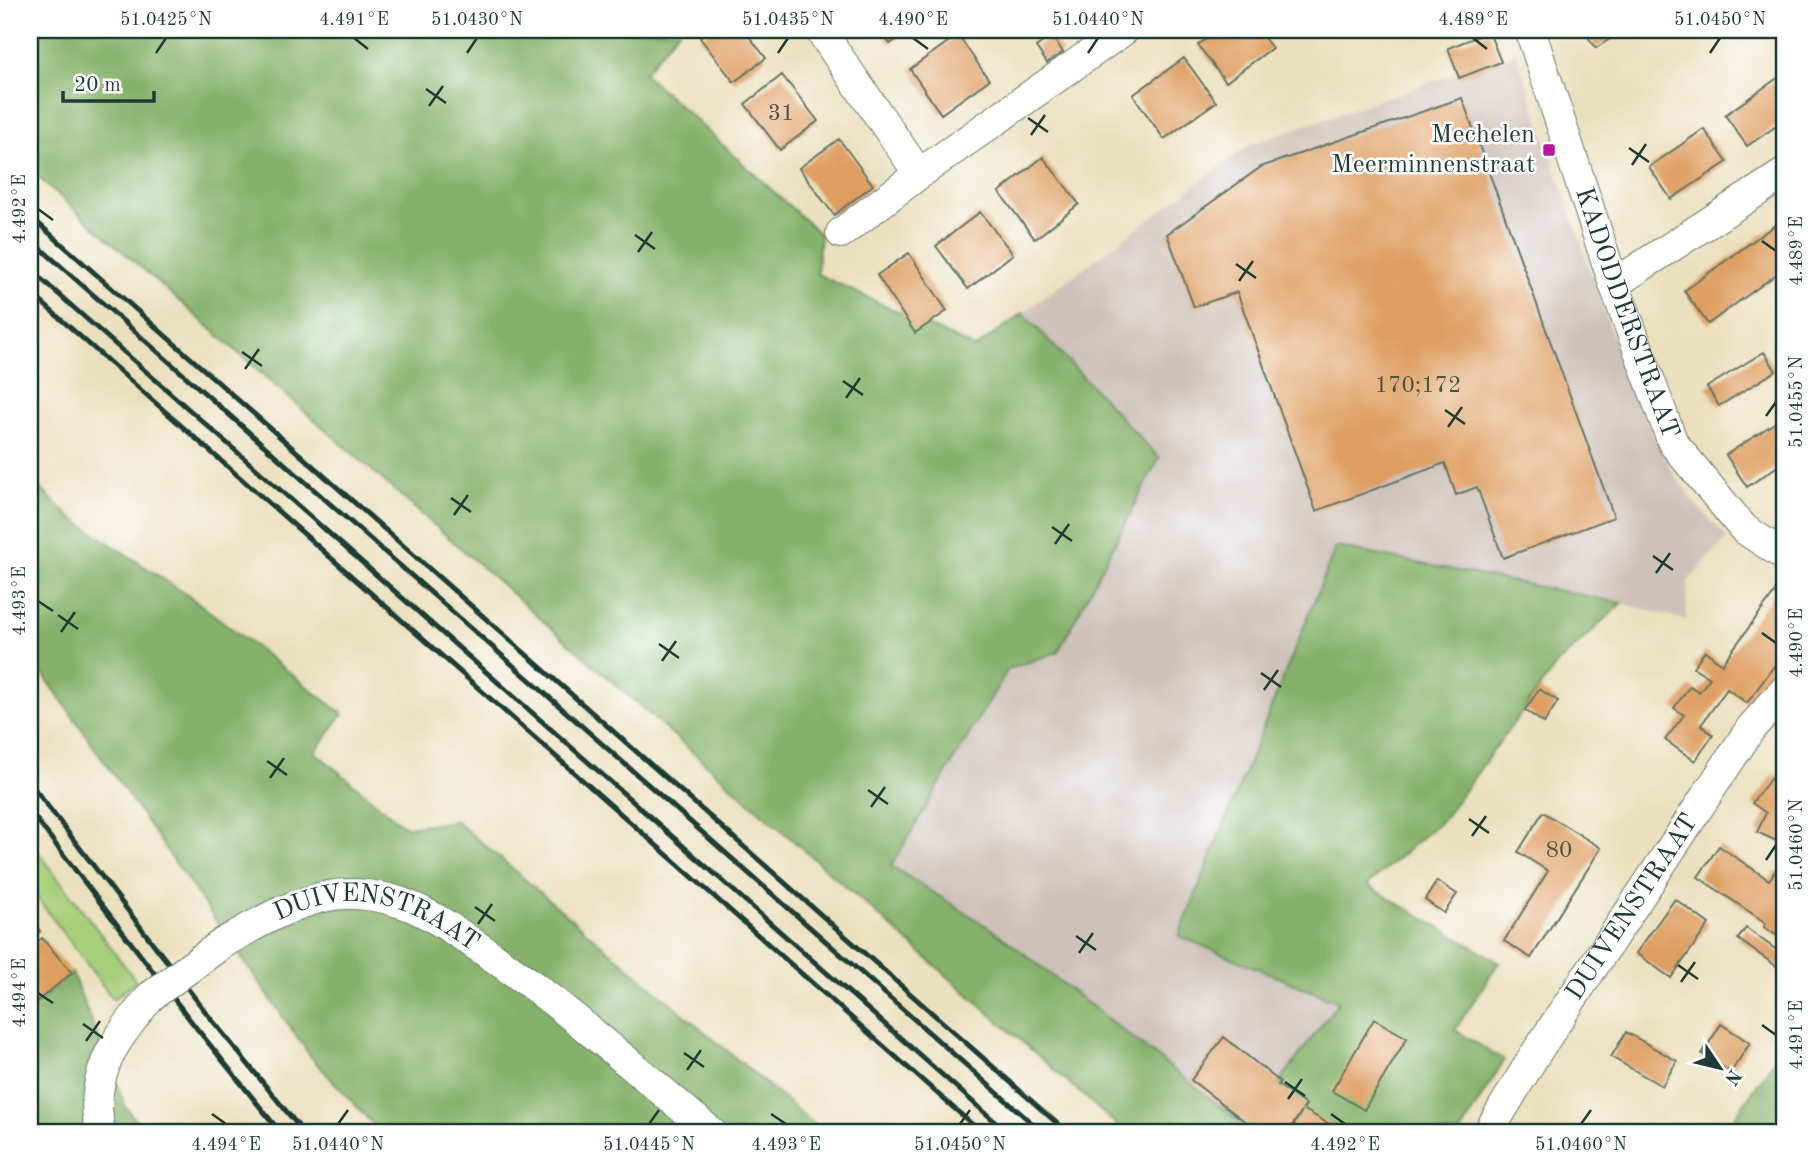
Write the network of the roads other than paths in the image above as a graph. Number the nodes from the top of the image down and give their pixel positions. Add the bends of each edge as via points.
1 (820, 30) edge
2 (1124, 30) edge
3 (1530, 30) edge
4 (1785, 173) edge
5 (919, 174) junction
6 (841, 233) dead end
7 (1614, 284) junction
8 (1785, 556) edge
9 (1785, 690) edge
10 (100, 1133) edge
11 (712, 1133) edge
12 (1488, 1133) edge

1 - 5 street
2 - 5 street
3 - 7 street, KADODDERSTRAAT
4 - 7 street
5 - 6 street
7 - 8 street, KADODDERSTRAAT via 1673,443 1744,529
9 - 12 street, DUIVENSTRAAT via 1751,728
10 - 11 street, DUIVENSTRAAT, bridge via 97,1106 110,1051 151,996 260,922 294,906 335,895 369,895 404,903 451,928 535,986

